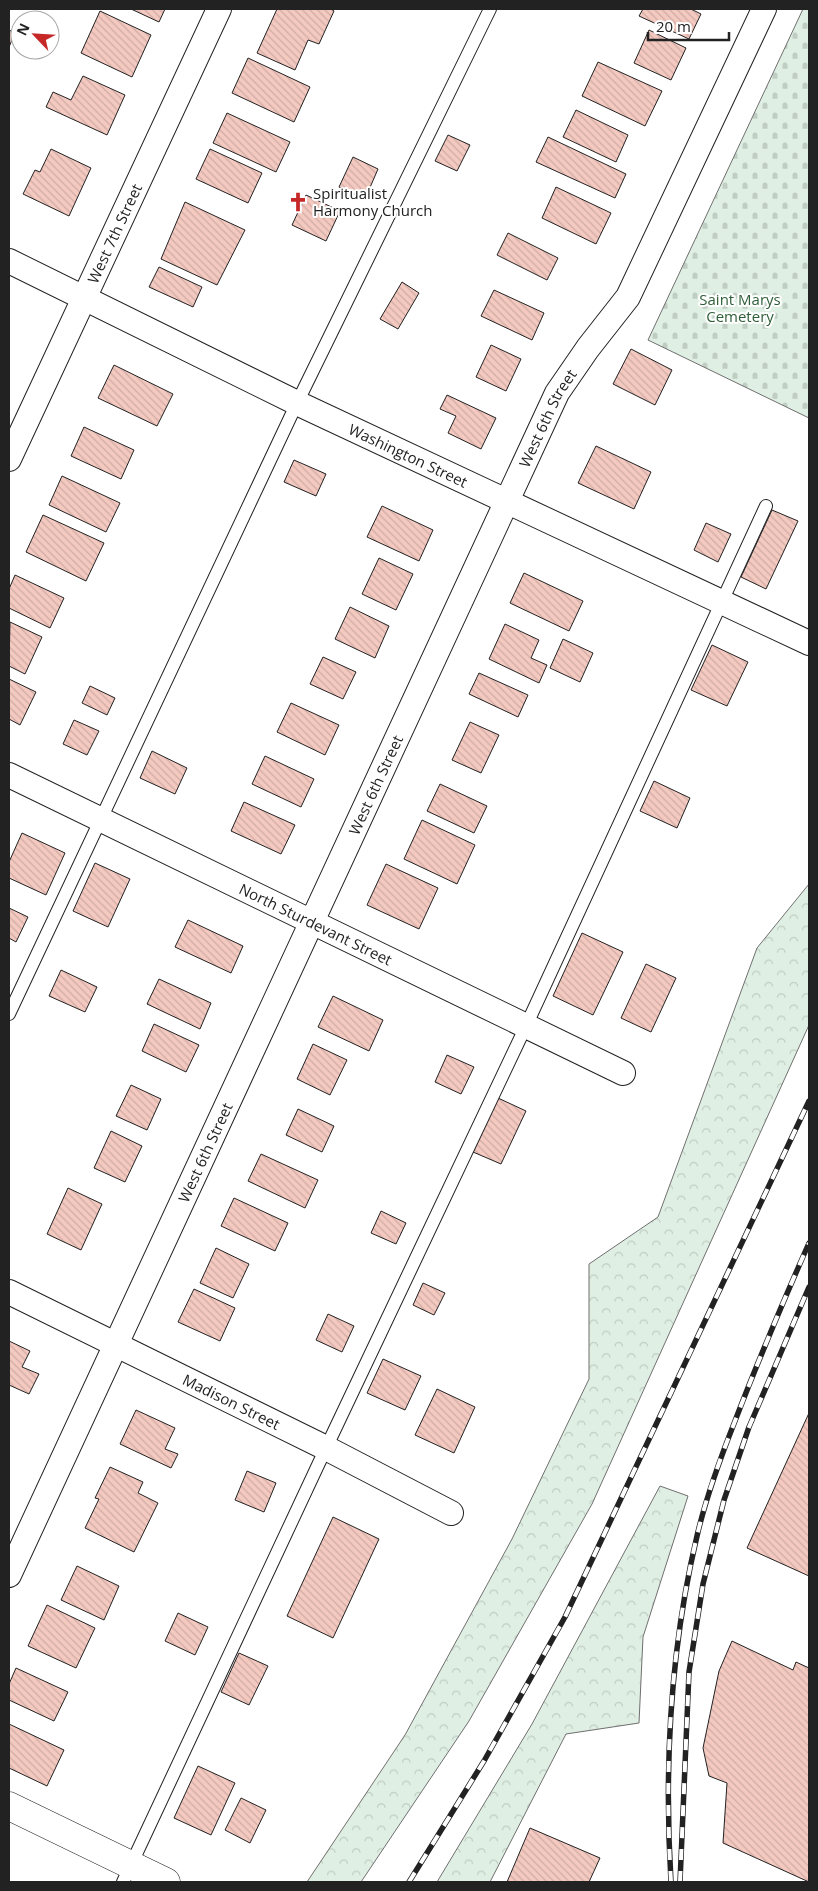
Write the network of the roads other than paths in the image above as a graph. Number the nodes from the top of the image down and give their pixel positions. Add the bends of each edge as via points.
1 (219, 9) edge
2 (490, 9) edge
3 (764, 9) edge
4 (9, 262) edge
5 (83, 299) junction
6 (297, 403) junction
7 (9, 459) edge
8 (508, 501) junction
9 (766, 506) dead end
10 (723, 602) junction
11 (809, 643) edge
12 (9, 775) edge
13 (101, 819) junction
14 (312, 921) junction
15 (9, 1014) edge
16 (526, 1026) junction
17 (623, 1073) dead end
18 (9, 1292) edge
19 (115, 1343) junction
20 (326, 1448) junction
21 (451, 1513) dead end
22 (9, 1575) edge
23 (9, 1806) edge
24 (127, 1874) edge
25 (166, 1882) edge

1 - 5 street, West 7th Street
2 - 6 lane
3 - 8 street, West 6th Street via 628,297 557,394
4 - 5 street, Washington Street
5 - 6 street, Washington Street
5 - 7 street, West 7th Street
6 - 8 street, Washington Street
6 - 13 lane
8 - 10 street, Washington Street
8 - 14 street, West 6th Street
9 - 10 lane
10 - 11 street, Washington Street
10 - 16 lane
12 - 13 street, North Sturdevant Street
13 - 14 street, North Sturdevant Street
13 - 15 lane
14 - 16 street, North Sturdevant Street
14 - 19 street, West 6th Street
16 - 17 street, North Sturdevant Street
16 - 20 lane
18 - 19 street, Madison Street
19 - 20 street, Madison Street
19 - 22 street, West 6th Street
20 - 21 street, Madison Street
20 - 24 lane
23 - 24 main road
24 - 25 main road

